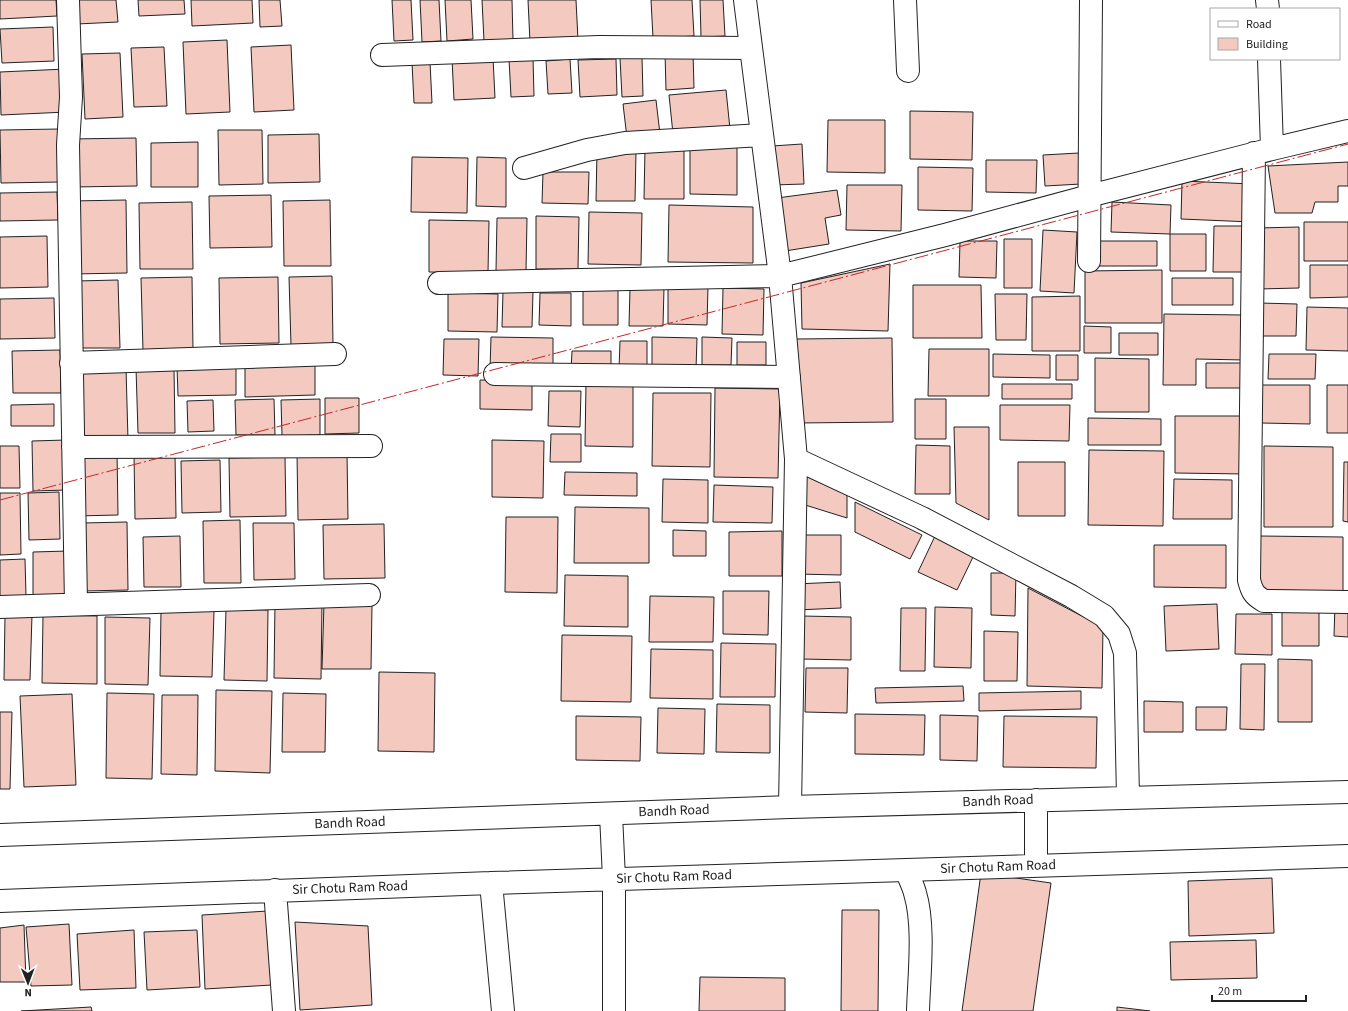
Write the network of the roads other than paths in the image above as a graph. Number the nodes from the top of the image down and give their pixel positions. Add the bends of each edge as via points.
1 (68, 0) edge
2 (744, 0) edge
3 (905, 0) edge
4 (1091, 0) edge
5 (751, 48) junction
6 (382, 55) dead end
7 (1269, 60) edge
8 (908, 71) dead end
9 (1348, 132) edge
10 (762, 135) junction
11 (1263, 151) junction
12 (524, 168) dead end
13 (1089, 196) junction
14 (1089, 261) dead end
15 (780, 276) junction
16 (439, 283) dead end
17 (334, 354) dead end
18 (71, 363) junction
19 (495, 374) dead end
20 (789, 377) junction
21 (371, 446) dead end
22 (73, 447) junction
23 (796, 459) junction
24 (369, 595) dead end
25 (1348, 602) edge
26 (76, 604) junction
27 (0, 606) edge
28 (1348, 792) edge
29 (1128, 798) junction
30 (1036, 800) junction
31 (790, 807) junction
32 (611, 814) junction
33 (0, 835) edge
34 (1348, 856) edge
35 (1036, 866) junction
36 (906, 870) junction
37 (614, 879) junction
38 (491, 883) junction
39 (275, 890) junction
40 (0, 901) edge
41 (284, 1011) edge
42 (503, 1011) edge
43 (614, 1011) edge
44 (918, 1011) edge

1 - 18 street via 71,97 68,145
2 - 5 street
3 - 8 street
4 - 13 street
5 - 6 street via 599,48
5 - 10 street
7 - 11 street
9 - 11 street
10 - 12 street via 625,142
10 - 15 street
11 - 13 street
11 - 25 street via 1249,580 1251,590 1264,601
13 - 14 street
13 - 15 street
15 - 16 street
15 - 20 street
17 - 18 street
18 - 22 street
19 - 20 street
20 - 23 street
21 - 22 street
22 - 26 street
23 - 29 street via 922,518 1104,616 1119,634 1125,653
23 - 31 street
24 - 26 street
26 - 27 street
28 - 29 street, Bandh Road
29 - 30 street, Bandh Road
30 - 31 street, Bandh Road
30 - 35 street
31 - 32 street, Bandh Road
32 - 33 street, Bandh Road
32 - 37 street
34 - 35 street, Sir Chotu Ram Road
35 - 36 street, Sir Chotu Ram Road
36 - 37 street, Sir Chotu Ram Road
36 - 44 street via 919,913
37 - 38 street, Sir Chotu Ram Road
37 - 43 street
38 - 39 street, Sir Chotu Ram Road
38 - 42 street
39 - 40 street, Sir Chotu Ram Road
39 - 41 street

